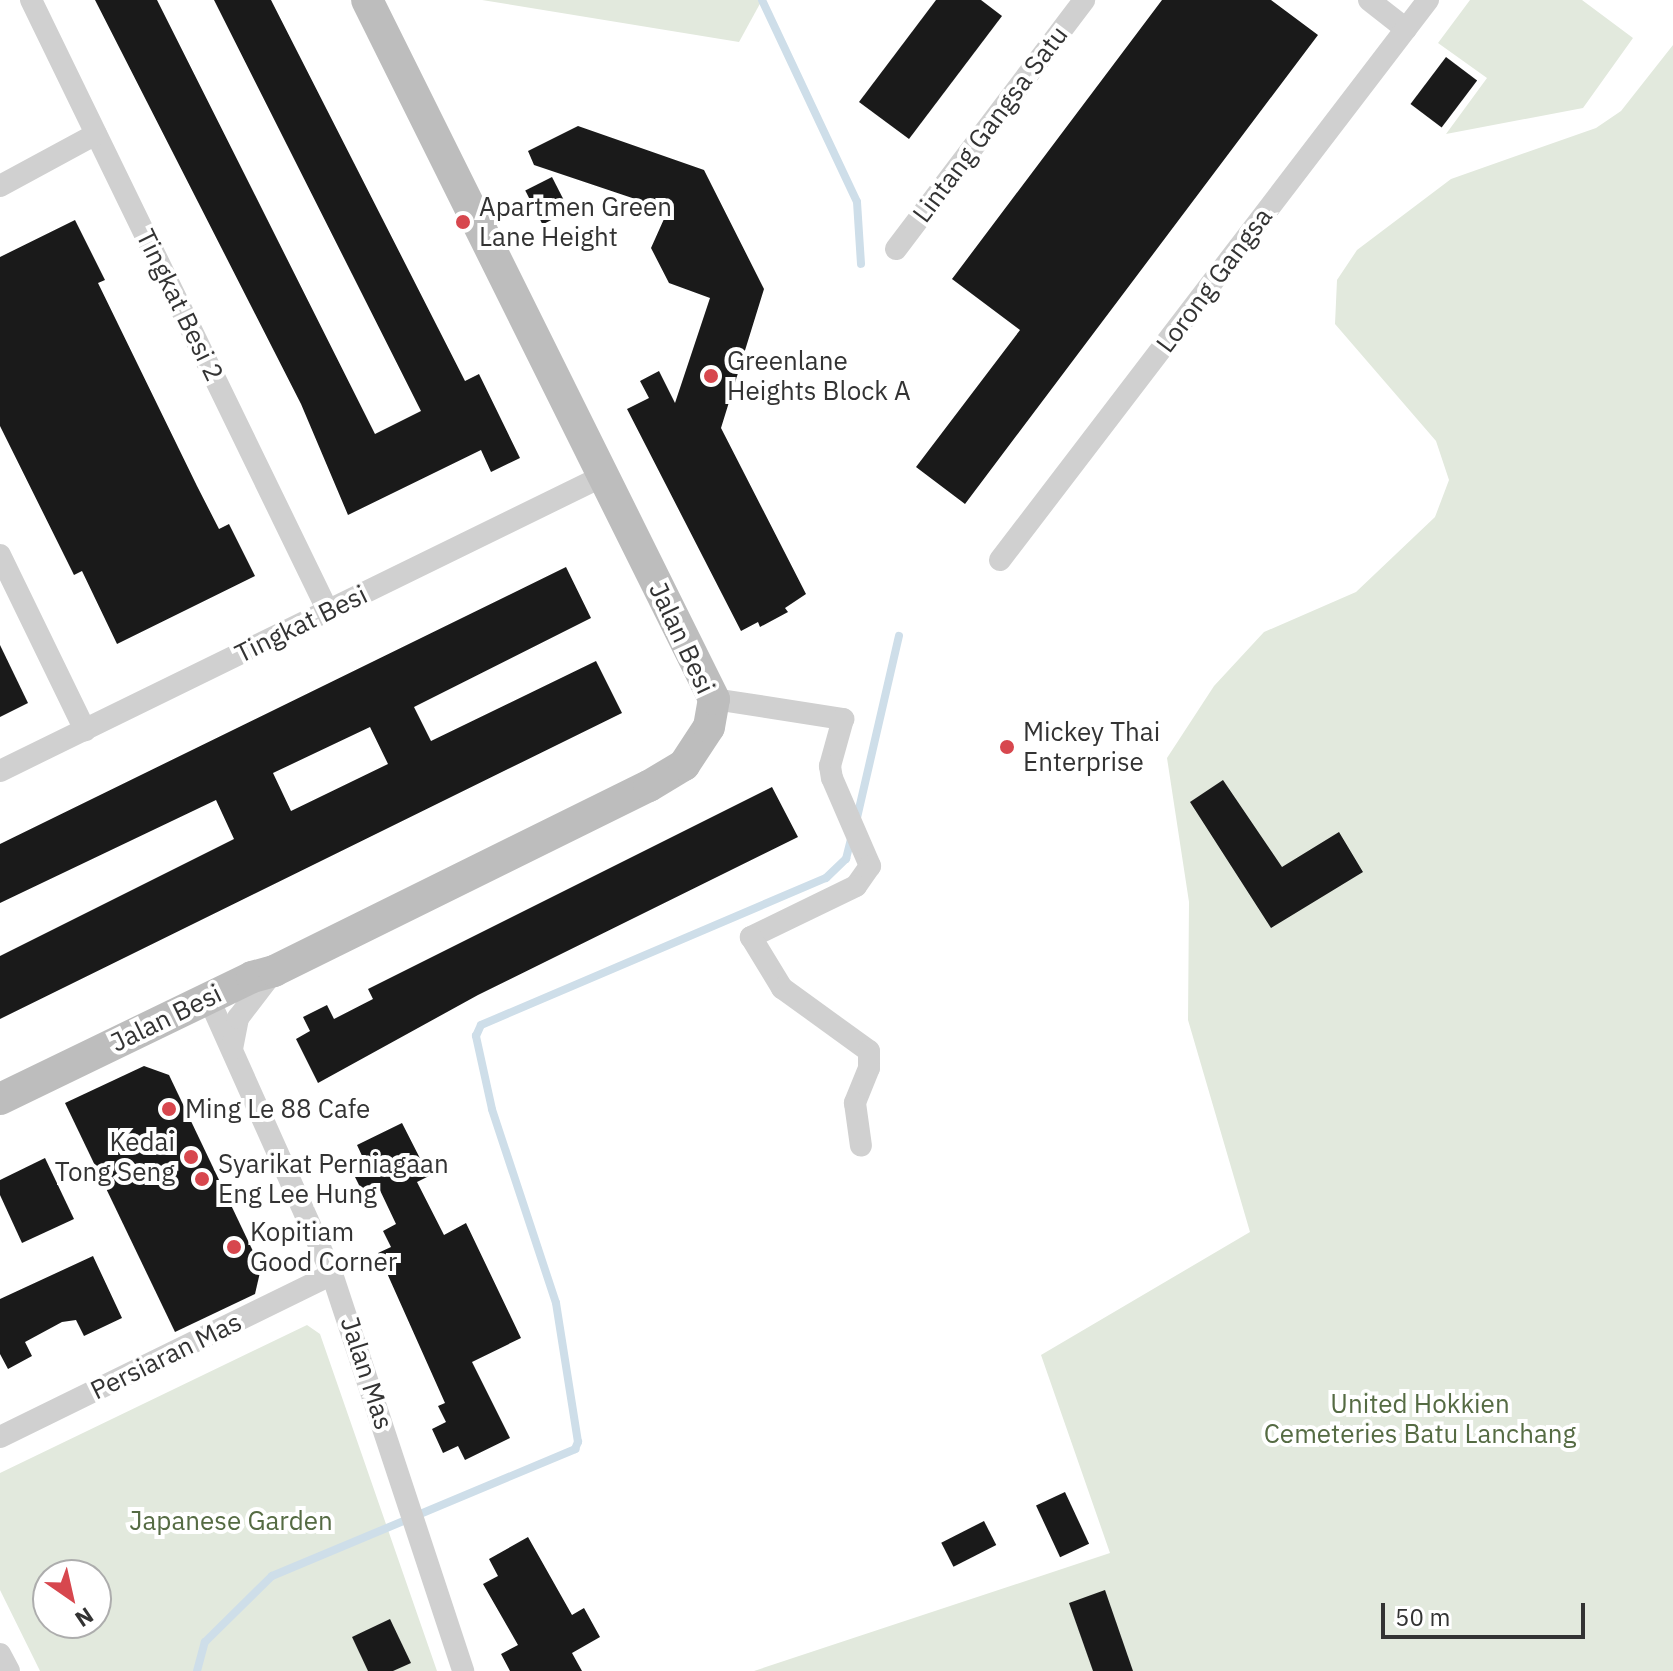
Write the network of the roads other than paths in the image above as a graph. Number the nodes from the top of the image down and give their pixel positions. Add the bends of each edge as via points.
1 (31, 0) edge
2 (367, 0) edge
3 (1084, 0) edge
4 (1369, 0) edge
5 (1428, 0) edge
6 (1406, 29) junction
7 (96, 134) junction
8 (0, 186) edge
9 (896, 249) dead end
10 (603, 476) junction
11 (0, 555) edge
12 (1000, 560) dead end
13 (328, 611) junction
14 (714, 699) junction
15 (85, 730) junction
16 (0, 771) edge
17 (274, 971) junction
18 (208, 997) junction
19 (232, 1049) junction
20 (0, 1099) edge
21 (861, 1146) dead end
22 (332, 1274) junction
23 (0, 1437) edge
24 (0, 1654) edge
25 (9, 1671) edge
26 (463, 1671) edge

1 - 7 street, Tingkat Besi 2
2 - 10 street, Jalan Besi
3 - 9 street, Lintang Gangsa Satu
4 - 6 street
5 - 6 street, Lorong Gangsa
6 - 12 street, Lorong Gangsa
7 - 8 street
7 - 13 street, Tingkat Besi 2
10 - 13 street, Tingkat Besi
10 - 14 street, Jalan Besi
11 - 15 street
13 - 15 street, Tingkat Besi
14 - 17 street, Jalan Besi via 699,746 668,776
14 - 21 street via 843,719 830,766 866,845 870,866 856,886 751,937 782,988 869,1051 869,1068 855,1103
15 - 16 street, Tingkat Besi
17 - 18 street, Jalan Besi
17 - 19 street via 238,1018
18 - 19 street, Jalan Mas
18 - 20 street, Jalan Besi
19 - 22 street, Jalan Mas
22 - 23 street, Persiaran Mas
22 - 26 street, Jalan Mas
24 - 25 street

